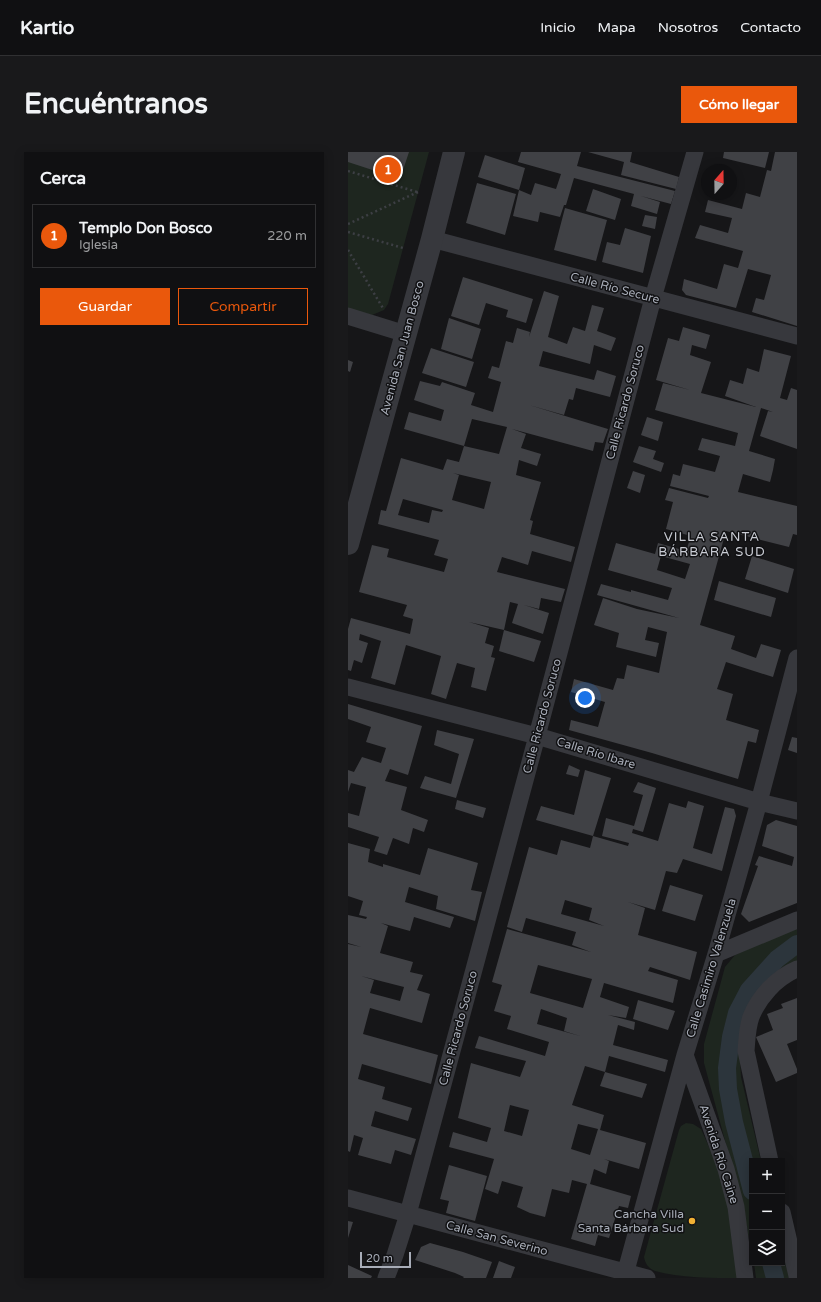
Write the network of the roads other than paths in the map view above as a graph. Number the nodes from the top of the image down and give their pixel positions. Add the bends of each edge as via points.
1 (454, 152) edge
2 (695, 152) edge
3 (432, 239) junction
4 (653, 298) junction
5 (348, 316) edge
6 (406, 334) junction
7 (797, 336) edge
8 (354, 497) edge
9 (348, 544) edge
10 (797, 658) edge
11 (348, 687) edge
12 (537, 736) junction
13 (759, 802) junction
14 (797, 811) edge
15 (797, 920) edge
16 (716, 954) junction
17 (797, 969) edge
18 (685, 1055) junction
19 (769, 1158) edge
20 (348, 1198) edge
21 (408, 1214) junction
22 (785, 1225) edge
23 (625, 1275) edge
24 (797, 1276) edge
25 (386, 1278) edge
26 (647, 1278) edge
27 (745, 1278) edge

1 - 3 street, Avenida San Juan Bosco
2 - 4 street, Calle Ricardo Soruco
3 - 4 street, Calle Río Secure
3 - 6 street, Avenida San Juan Bosco
4 - 7 street, Calle Río Secure
4 - 12 street, Calle Ricardo Soruco
5 - 6 street
6 - 8 street, Avenida San Juan Bosco
8 - 9 street, Avenida San Juan Bosco
10 - 13 street, Calle Casimiro Valenzuela
11 - 12 street, Calle Río Ibare
12 - 13 street, Calle Río Ibare
12 - 21 street, Calle Ricardo Soruco
13 - 14 street, Calle Río Ibare
13 - 16 street, Calle Casimiro Valenzuela
15 - 16 street
16 - 18 street, Calle Casimiro Valenzuela
17 - 19 street via 775,983 761,998 751,1018 747,1035 746,1051
18 - 23 street, Calle Casimiro Valenzuela
18 - 27 street, Avenida Río Caine via 726,1170 736,1207
20 - 21 street, Calle San Severino
21 - 23 street, Calle San Severino
21 - 25 street, Calle Ricardo Soruco
22 - 24 street
23 - 26 street, Calle San Severino

